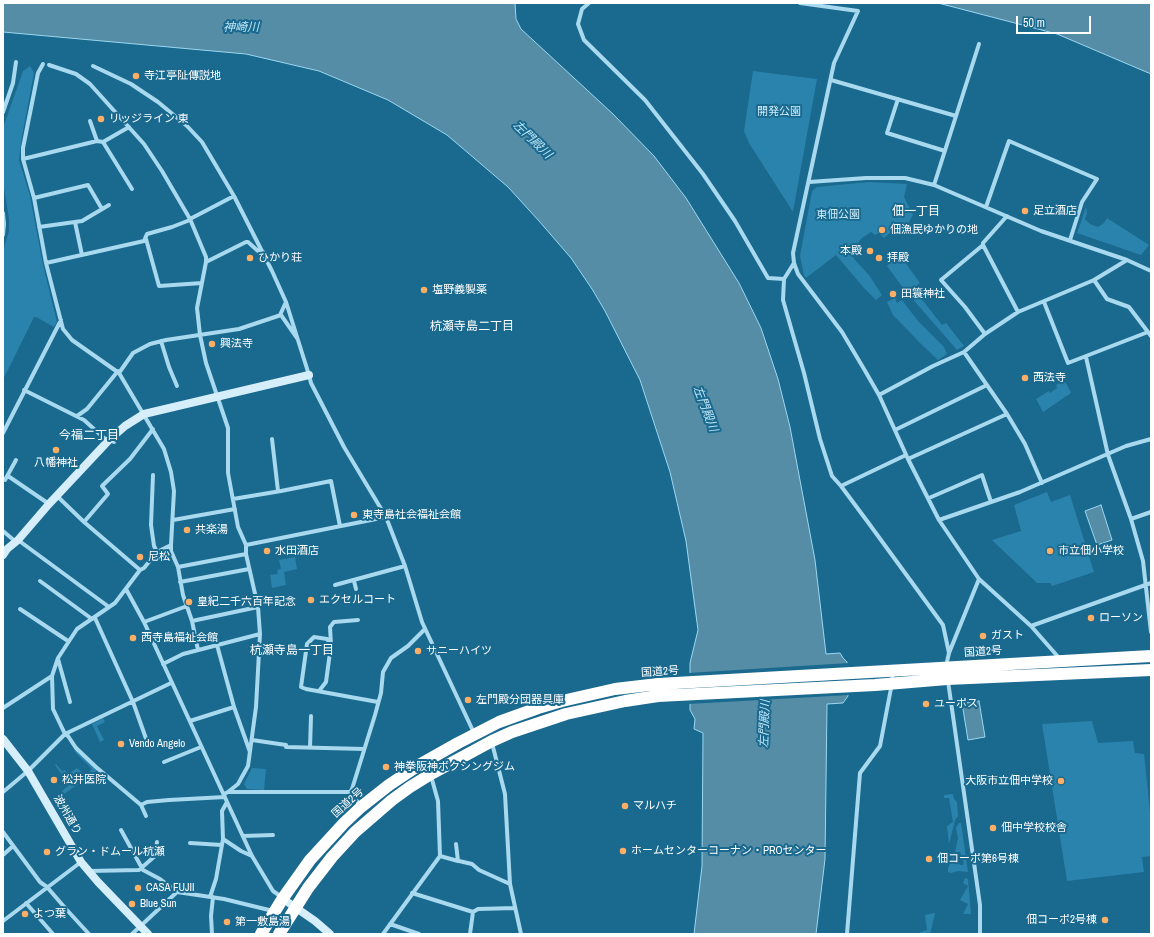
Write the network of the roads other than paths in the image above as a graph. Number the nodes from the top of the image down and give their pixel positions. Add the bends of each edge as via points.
1 (588, 3) edge
2 (800, 3) edge
3 (979, 44) dead end
4 (16, 62) dead end
5 (43, 64) dead end
6 (49, 65) dead end
7 (93, 66) dead end
8 (831, 80) junction
9 (898, 99) junction
10 (3, 112) edge
11 (956, 116) junction
12 (90, 121) dead end
13 (129, 127) junction
14 (97, 141) junction
15 (103, 142) junction
16 (945, 151) junction
17 (23, 160) junction
18 (809, 182) junction
19 (934, 185) junction
20 (132, 189) dead end
21 (234, 196) junction
22 (34, 198) junction
23 (108, 205) dead end
24 (986, 207) junction
25 (102, 209) junction
26 (3, 213) edge
27 (1007, 216) junction
28 (190, 219) junction
29 (75, 222) junction
30 (39, 227) junction
31 (3, 235) edge
32 (146, 239) junction
33 (1070, 240) junction
34 (983, 244) junction
35 (263, 252) junction
36 (82, 255) junction
37 (1127, 260) junction
38 (206, 262) junction
39 (46, 263) junction
40 (794, 263) junction
41 (1151, 271) edge
42 (784, 279) junction
43 (1094, 280) junction
44 (202, 283) junction
45 (286, 302) junction
46 (1044, 302) junction
47 (1018, 312) junction
48 (280, 315) junction
49 (61, 320) junction
50 (985, 334) junction
51 (1149, 334) edge
52 (200, 335) junction
53 (298, 340) junction
54 (161, 341) junction
55 (964, 352) junction
56 (1086, 357) junction
57 (119, 372) junction
58 (309, 375) junction
59 (988, 385) junction
60 (177, 386) dead end
61 (24, 390) junction
62 (879, 395) junction
63 (218, 397) junction
64 (144, 414) junction
65 (1007, 414) junction
66 (77, 416) junction
67 (153, 429) junction
68 (895, 430) junction
69 (3, 433) edge
70 (272, 439) dead end
71 (1151, 439) edge
72 (112, 441) junction
73 (1108, 455) junction
74 (907, 457) junction
75 (16, 460) dead end
76 (153, 475) dead end
77 (5, 480) edge
78 (1042, 483) junction
79 (842, 486) junction
80 (278, 491) junction
81 (56, 496) junction
82 (928, 498) junction
83 (233, 499) junction
84 (991, 502) junction
85 (49, 504) junction
86 (235, 508) junction
87 (1151, 512) edge
88 (386, 517) junction
89 (1131, 519) junction
90 (172, 520) junction
91 (940, 520) junction
92 (84, 522) junction
93 (340, 526) junction
94 (3, 531) edge
95 (17, 541) junction
96 (171, 545) junction
97 (246, 546) junction
98 (157, 552) junction
99 (246, 554) junction
100 (3, 555) edge
101 (405, 566) junction
102 (178, 567) junction
103 (249, 569) junction
104 (140, 570) junction
105 (979, 579) junction
106 (354, 580) junction
107 (40, 581) dead end
108 (180, 582) junction
109 (1149, 583) edge
110 (335, 585) dead end
111 (126, 589) junction
112 (356, 590) dead end
113 (187, 606) junction
114 (109, 607) junction
115 (258, 607) junction
116 (20, 609) dead end
117 (94, 619) junction
118 (358, 620) dead end
119 (192, 621) junction
120 (144, 622) junction
121 (1031, 626) junction
122 (425, 629) junction
123 (1151, 632) edge
124 (260, 634) junction
125 (68, 640) junction
126 (217, 645) junction
127 (331, 646) junction
128 (198, 650) junction
129 (949, 653) junction
130 (1151, 656) edge
131 (58, 658) junction
132 (1061, 660) junction
133 (163, 664) junction
134 (1151, 670) edge
135 (893, 671) junction
136 (947, 673) junction
137 (52, 676) junction
138 (171, 683) junction
139 (892, 684) junction
140 (658, 690) junction
141 (319, 691) junction
142 (70, 702) dead end
143 (133, 702) junction
144 (378, 702) junction
145 (234, 707) junction
146 (3, 708) edge
147 (311, 716) dead end
148 (190, 721) junction
149 (65, 734) junction
150 (475, 734) junction
151 (3, 739) edge
152 (252, 740) junction
153 (492, 741) junction
154 (149, 747) dead end
155 (201, 747) junction
156 (310, 748) junction
157 (364, 749) junction
158 (250, 752) junction
159 (164, 762) dead end
160 (28, 771) junction
161 (431, 774) junction
162 (3, 792) edge
163 (350, 792) junction
164 (226, 796) junction
165 (141, 805) junction
166 (362, 807) junction
167 (146, 816) dead end
168 (120, 830) dead end
169 (3, 832) edge
170 (272, 835) dead end
171 (243, 836) junction
172 (223, 839) junction
173 (157, 842) dead end
174 (190, 842) dead end
175 (456, 844) dead end
176 (222, 845) junction
177 (13, 846) junction
178 (3, 855) edge
179 (252, 856) junction
180 (440, 856) junction
181 (81, 862) junction
182 (458, 862) junction
183 (142, 868) junction
184 (89, 871) junction
185 (510, 884) junction
186 (47, 887) junction
187 (177, 892) junction
188 (412, 893) junction
189 (211, 897) junction
190 (26, 903) junction
191 (289, 903) junction
192 (515, 908) junction
193 (275, 912) junction
194 (473, 912) junction
195 (3, 921) edge
196 (390, 924) junction
197 (141, 927) junction
198 (53, 934) edge
199 (89, 934) edge
200 (132, 934) edge
201 (148, 934) edge
202 (212, 934) edge
203 (261, 934) edge
204 (279, 934) edge
205 (330, 934) edge
206 (383, 934) edge
207 (419, 934) edge
208 (470, 934) edge
209 (521, 934) edge
210 (847, 934) edge
211 (980, 934) edge

1 - 42 street via 582,9 578,24 584,40 645,100 698,168 735,221 768,278
2 - 8 street via 858,11 834,63
3 - 11 street
4 - 10 street via 13,83
5 - 17 street via 38,73 23,148
6 - 13 street via 76,74 90,84
7 - 21 street via 131,84 187,126 202,142
8 - 9 street
8 - 18 street
9 - 11 street
9 - 16 street via 887,133
11 - 16 street
12 - 14 street
13 - 15 street
13 - 28 street via 162,171
14 - 15 street
14 - 17 street
15 - 20 street
16 - 19 street
17 - 22 street
18 - 19 street via 905,178
18 - 40 street via 793,253
19 - 24 street
21 - 28 street
21 - 35 street
22 - 25 street via 88,185
22 - 30 street
23 - 25 street
24 - 27 street
24 - 33 street via 1009,141 1097,179 1082,202
25 - 29 street via 82,222
26 - 31 street
27 - 33 street
27 - 34 street
28 - 32 street via 147,234
28 - 38 street
29 - 30 street
29 - 36 street
30 - 39 street
32 - 36 street
32 - 44 street via 159,286
33 - 37 street
34 - 47 street
34 - 50 street via 941,280
35 - 38 street via 246,242
35 - 45 street
36 - 39 street
37 - 41 street
37 - 43 street
38 - 44 street
39 - 49 street
40 - 42 street
40 - 62 street via 798,274 842,332
42 - 79 street via 783,300 820,439 832,476
43 - 46 street
43 - 51 street via 1107,299 1129,307
44 - 52 street via 197,308
45 - 48 street
45 - 53 street
46 - 47 street
46 - 56 street via 1068,363
47 - 50 street
48 - 52 street via 239,329
48 - 53 street
49 - 57 street via 63,329 72,340
49 - 61 street
50 - 55 street
51 - 56 street
52 - 54 street
52 - 63 street via 206,363
53 - 58 street
54 - 57 street via 133,353
54 - 60 street
55 - 59 street
55 - 62 street
56 - 73 street
57 - 64 street
57 - 66 street via 87,409
58 - 63 street
58 - 88 street via 344,447
59 - 65 street
59 - 68 street
61 - 66 street
61 - 69 street
62 - 68 street
63 - 64 street
63 - 83 street via 228,428 228,473
64 - 67 street
64 - 72 street via 125,426
65 - 74 street
65 - 78 street via 1025,444
66 - 72 street via 104,438
67 - 90 street via 164,449 171,472 174,491
67 - 92 street via 130,459 102,486 108,494
68 - 74 street
70 - 80 street
71 - 73 street via 1126,446
72 - 81 street
73 - 78 street
73 - 89 street
74 - 79 street
74 - 82 street
75 - 77 street
76 - 98 street via 151,525
77 - 85 street
78 - 84 street
79 - 129 street via 943,625
80 - 83 street
80 - 93 street via 331,482
81 - 85 street
81 - 92 street
82 - 84 street via 982,475
82 - 91 street
83 - 86 street
84 - 91 street
85 - 95 street
86 - 90 street
86 - 97 street via 238,527
87 - 89 street
88 - 93 street
88 - 101 street
89 - 109 street
90 - 96 street
91 - 105 street
92 - 104 street
93 - 97 street
94 - 95 street
95 - 100 street
95 - 114 street
96 - 98 street
96 - 102 street
97 - 99 street
98 - 104 street
99 - 102 street
99 - 103 street
101 - 106 street
101 - 122 street
102 - 108 street
103 - 108 street
103 - 115 street
104 - 111 street
105 - 121 street
105 - 129 street
106 - 110 street
106 - 112 street
107 - 117 street
108 - 113 street
109 - 121 street
109 - 123 street
111 - 114 street
111 - 120 street
113 - 119 street
113 - 120 street
114 - 117 street
115 - 119 street
115 - 124 street
116 - 125 street
117 - 125 street via 77,630
117 - 143 street
118 - 127 street via 334,622 330,627
119 - 128 street
120 - 133 street
121 - 132 street
122 - 144 street via 391,658 383,672
122 - 150 street
124 - 126 street
124 - 152 street
125 - 131 street
126 - 128 street
126 - 145 street
127 - 141 street via 326,682
127 - 141 street via 326,639 314,637 307,644 301,687
128 - 133 street
129 - 136 street
130 - 132 highway, 国道2号
131 - 137 street
131 - 142 street
132 - 136 highway, 国道2号
133 - 138 street
134 - 136 highway, 国道2号
135 - 136 highway, 国道2号
135 - 139 street
135 - 140 highway, 国道2号
136 - 139 highway, 国道2号
136 - 211 street via 980,905
137 - 146 street
137 - 149 street via 53,709
138 - 143 street
138 - 148 street
139 - 140 highway, 国道2号
139 - 210 street via 880,746 860,773
140 - 150 highway, 国道2号 via 615,690 562,701 499,722
140 - 153 highway, 国道2号 via 625,701 566,714
141 - 144 street
143 - 149 street
143 - 154 street
144 - 157 street
145 - 148 street
145 - 158 street
147 - 156 street
148 - 155 street
149 - 160 street
149 - 165 street via 96,767
150 - 166 highway, 国道2号 via 419,765
151 - 160 street, 波州通り
152 - 156 street via 286,747
152 - 158 street
153 - 161 highway, 国道2号
153 - 185 street via 505,794
155 - 159 street
155 - 164 street
156 - 157 street
157 - 163 street
158 - 164 street via 248,766 238,784
160 - 162 street
160 - 181 street, 波州通り
161 - 180 street via 438,801
161 - 191 highway, 国道2号 via 392,800 355,832 308,888
163 - 164 street
163 - 166 street
164 - 165 street via 147,802
164 - 171 street
164 - 172 street via 222,811
165 - 167 street
166 - 191 highway, 国道2号 via 344,822 315,854
168 - 183 street
169 - 177 street
170 - 171 street
171 - 179 street
172 - 176 street
172 - 179 street
173 - 183 street via 155,856
174 - 176 street
175 - 182 street
176 - 189 street
177 - 178 street
177 - 186 street via 40,882
179 - 191 street via 273,891
180 - 182 street
180 - 188 street
181 - 184 street, 波州通り
181 - 186 street
182 - 185 street via 472,864 479,870
183 - 184 street via 133,871
183 - 187 street
184 - 197 street, 波州通り
185 - 192 street
186 - 190 street
186 - 199 street
187 - 189 street
187 - 197 street
188 - 194 street
188 - 196 street
189 - 193 street
189 - 202 street
190 - 195 street
190 - 198 street
191 - 193 highway, 国道2号
191 - 204 highway, 国道2号
191 - 205 street
192 - 194 street via 478,909
192 - 209 street
193 - 203 highway, 国道2号
194 - 208 street
196 - 206 street
196 - 207 street
197 - 200 street
197 - 201 street, 波州通り

